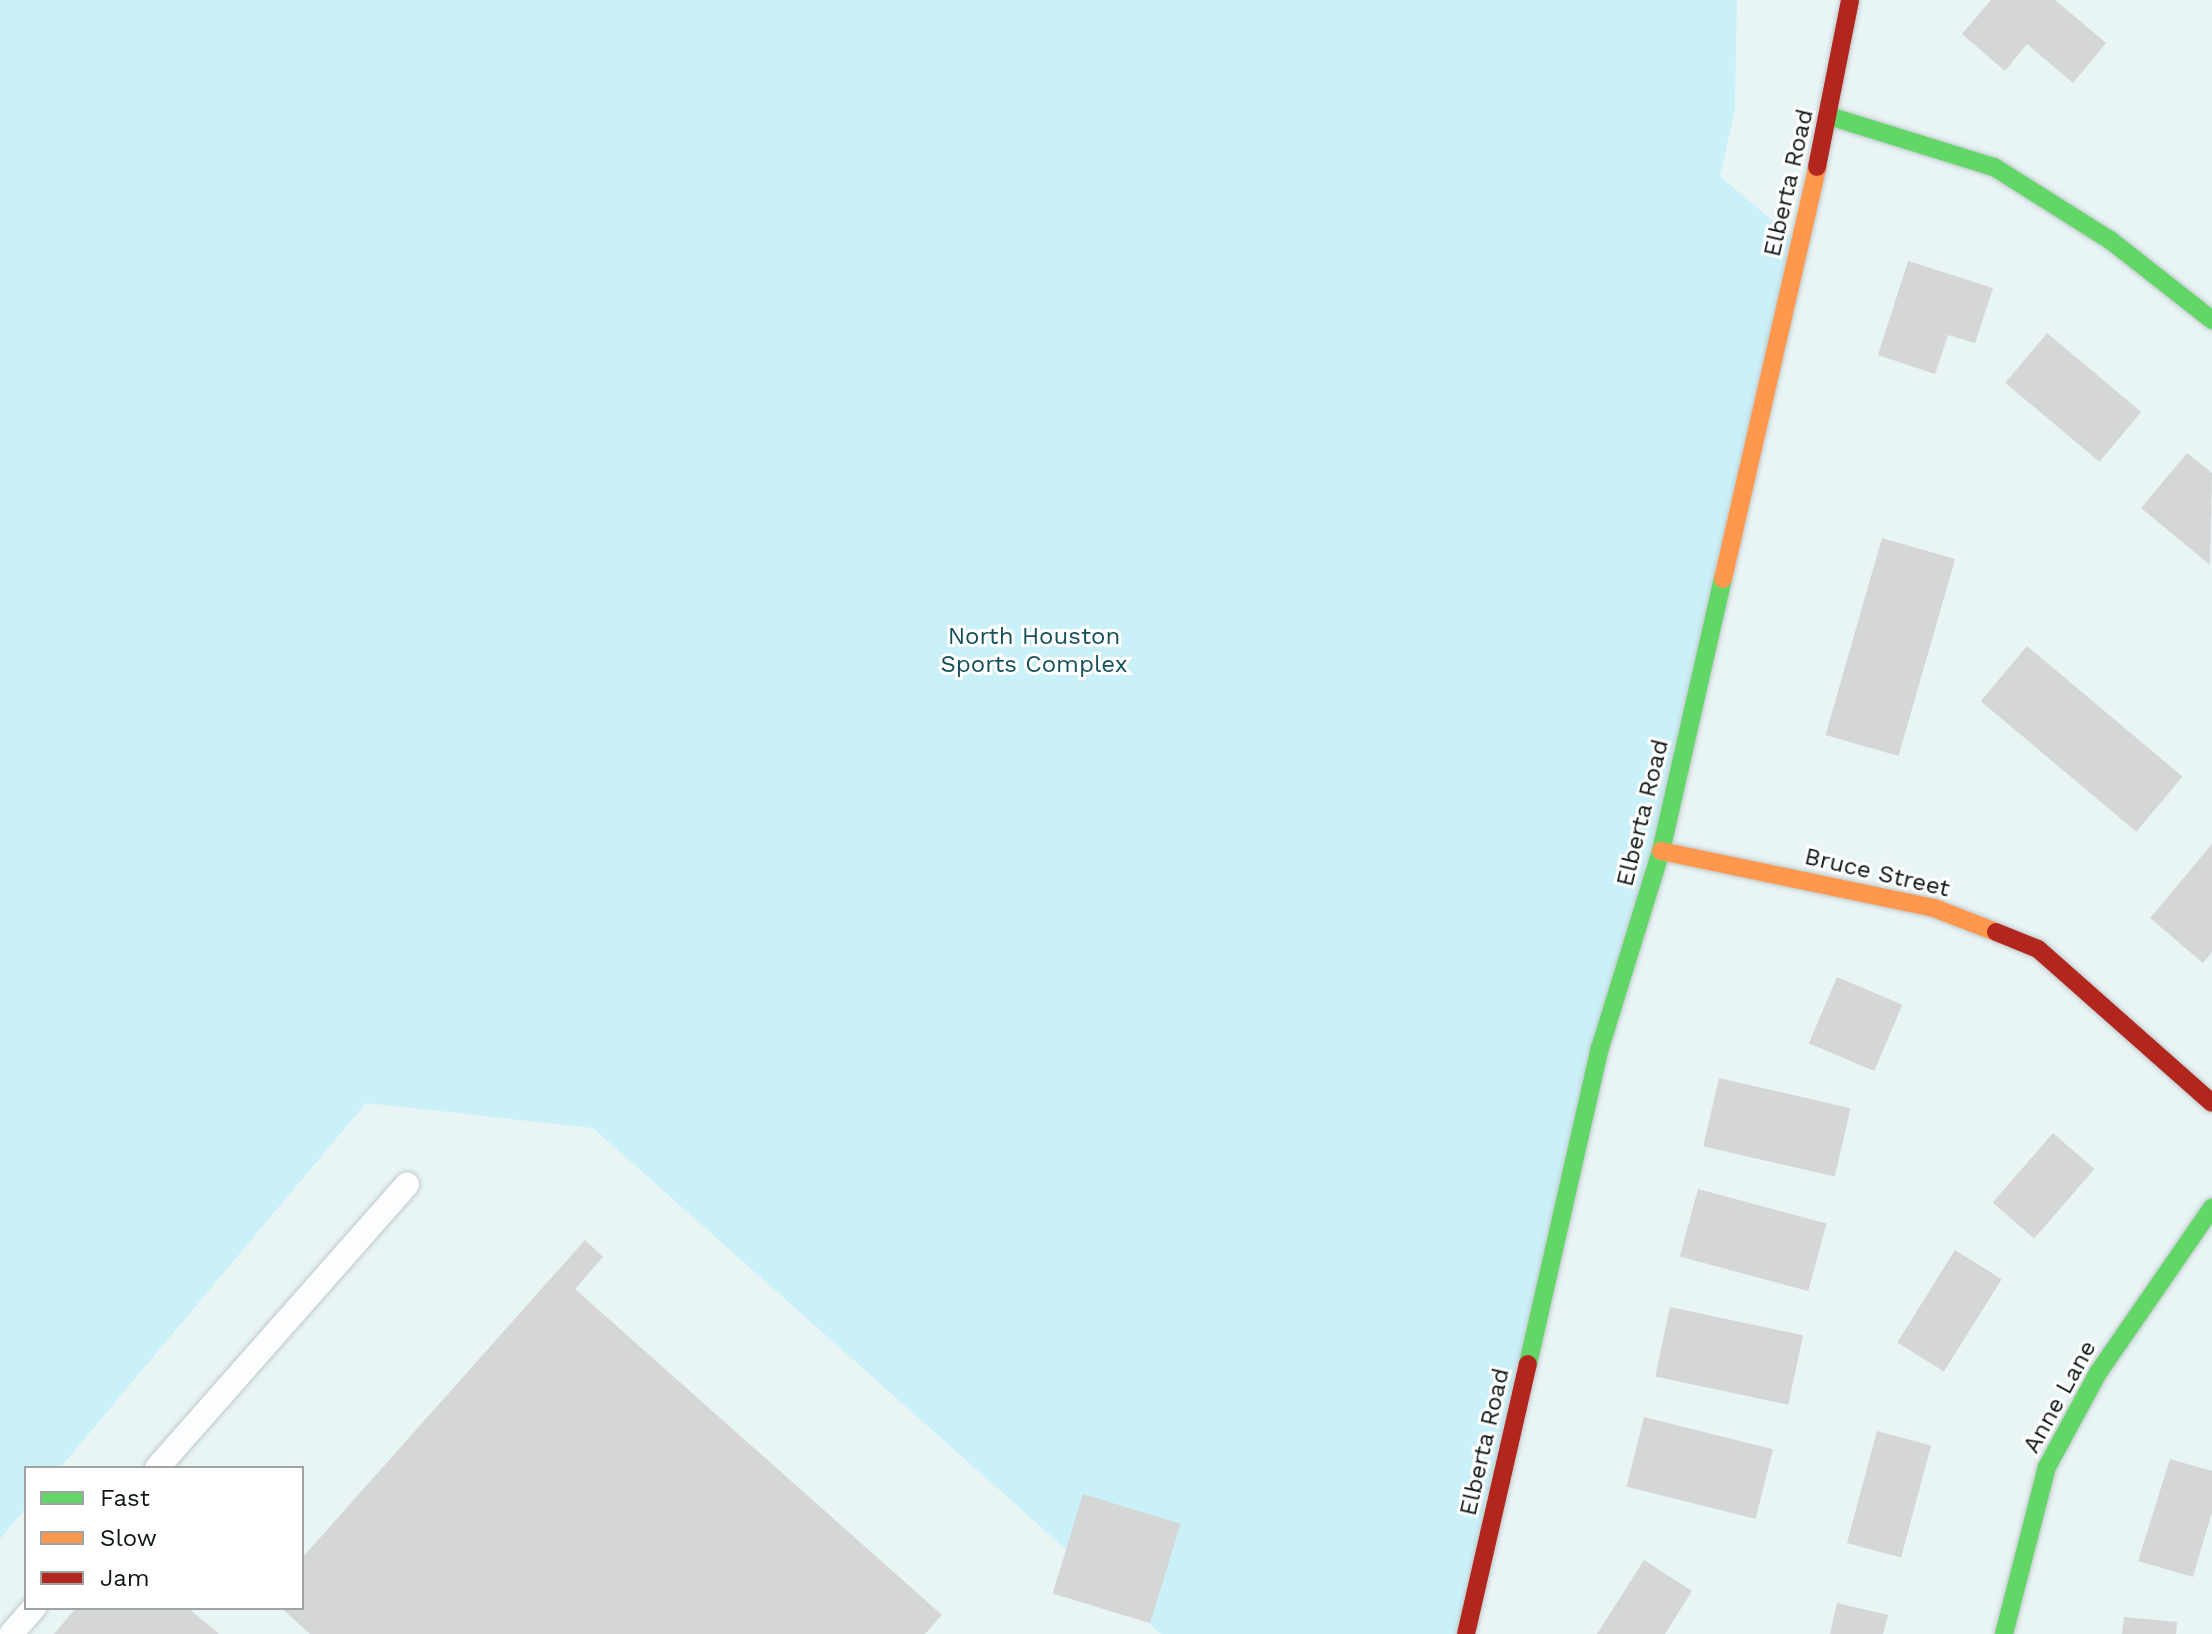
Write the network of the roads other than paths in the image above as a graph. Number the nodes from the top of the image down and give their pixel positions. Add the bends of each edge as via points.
1 (1850, 0) edge
2 (1829, 116) junction
3 (2212, 320) edge
4 (1661, 851) junction
5 (2212, 1103) edge
6 (407, 1184) dead end
7 (2212, 1208) edge
8 (159, 1466) edge
9 (32, 1610) edge
10 (11, 1634) edge
11 (1466, 1634) edge
12 (2004, 1634) edge

1 - 2 street, Elberta Road
2 - 3 street via 1994,167 2110,240
2 - 4 street, Elberta Road
4 - 5 street, Bruce Street via 1934,908 2038,949
4 - 11 street, Elberta Road via 1600,1048
6 - 8 lane
7 - 12 street, Anne Lane via 2098,1373 2047,1467
9 - 10 lane

